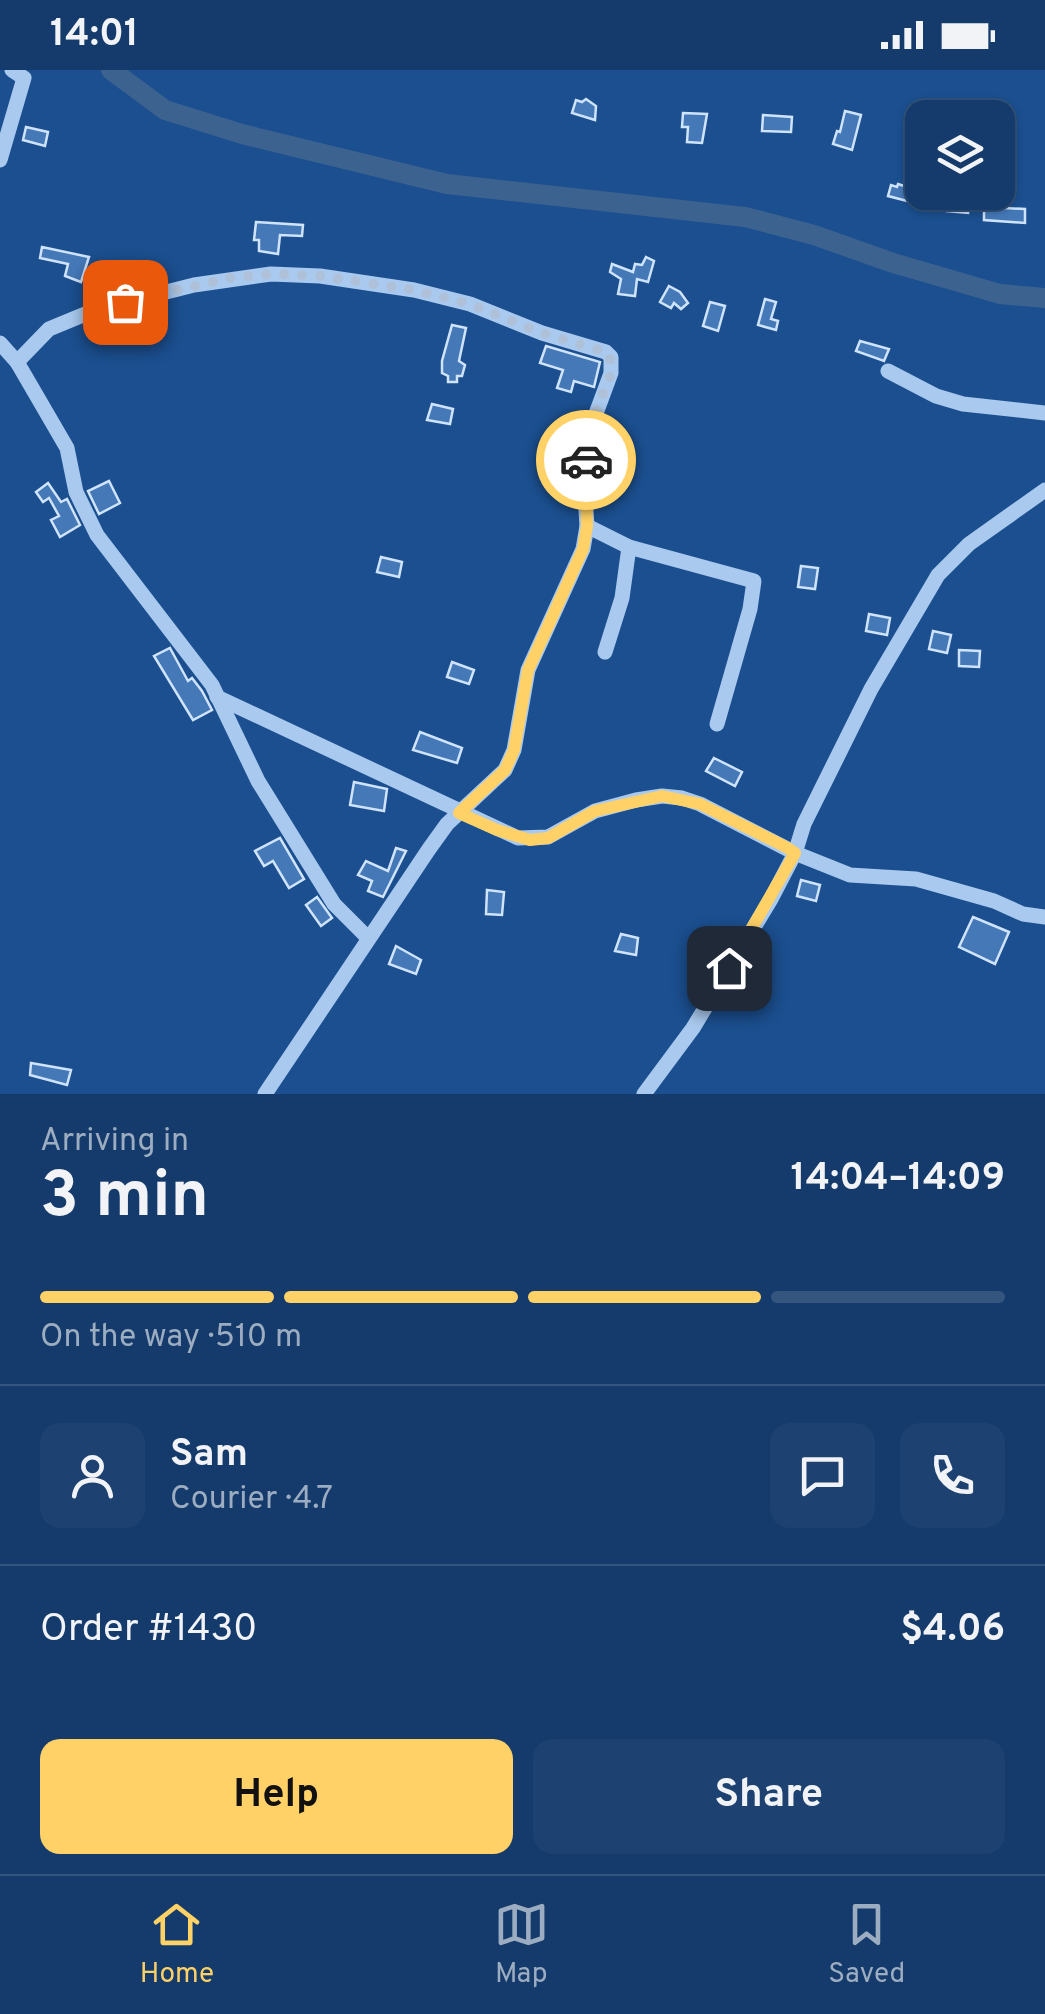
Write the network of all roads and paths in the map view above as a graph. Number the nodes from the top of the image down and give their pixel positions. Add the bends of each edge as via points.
1 (12, 70) edge
2 (0, 160) edge
3 (0, 343) edge
4 (17, 362) junction
5 (888, 370) dead end
6 (1045, 413) edge
7 (1045, 490) edge
8 (587, 526) junction
9 (628, 547) junction
10 (604, 652) dead end
11 (217, 697) junction
12 (717, 724) dead end
13 (459, 813) junction
14 (795, 853) junction
15 (1045, 917) edge
16 (368, 938) junction
17 (265, 1094) edge
18 (644, 1094) edge

1 - 2 street via 24,78
3 - 4 street
4 - 8 street via 59,324 230,278 320,276 470,304 610,356 611,374 590,427
4 - 11 street via 67,448 76,492 97,535
5 - 6 street via 962,404
7 - 14 street via 938,575 870,690
8 - 9 street
8 - 13 street via 583,549 528,670 514,750 505,770
9 - 10 street via 622,598
9 - 12 street via 754,581
11 - 13 street
11 - 16 street via 249,764 334,904
13 - 14 street via 530,840 548,838 595,811 682,798
13 - 16 street
14 - 15 street via 850,875 916,879
14 - 18 street via 693,1028
16 - 17 street

